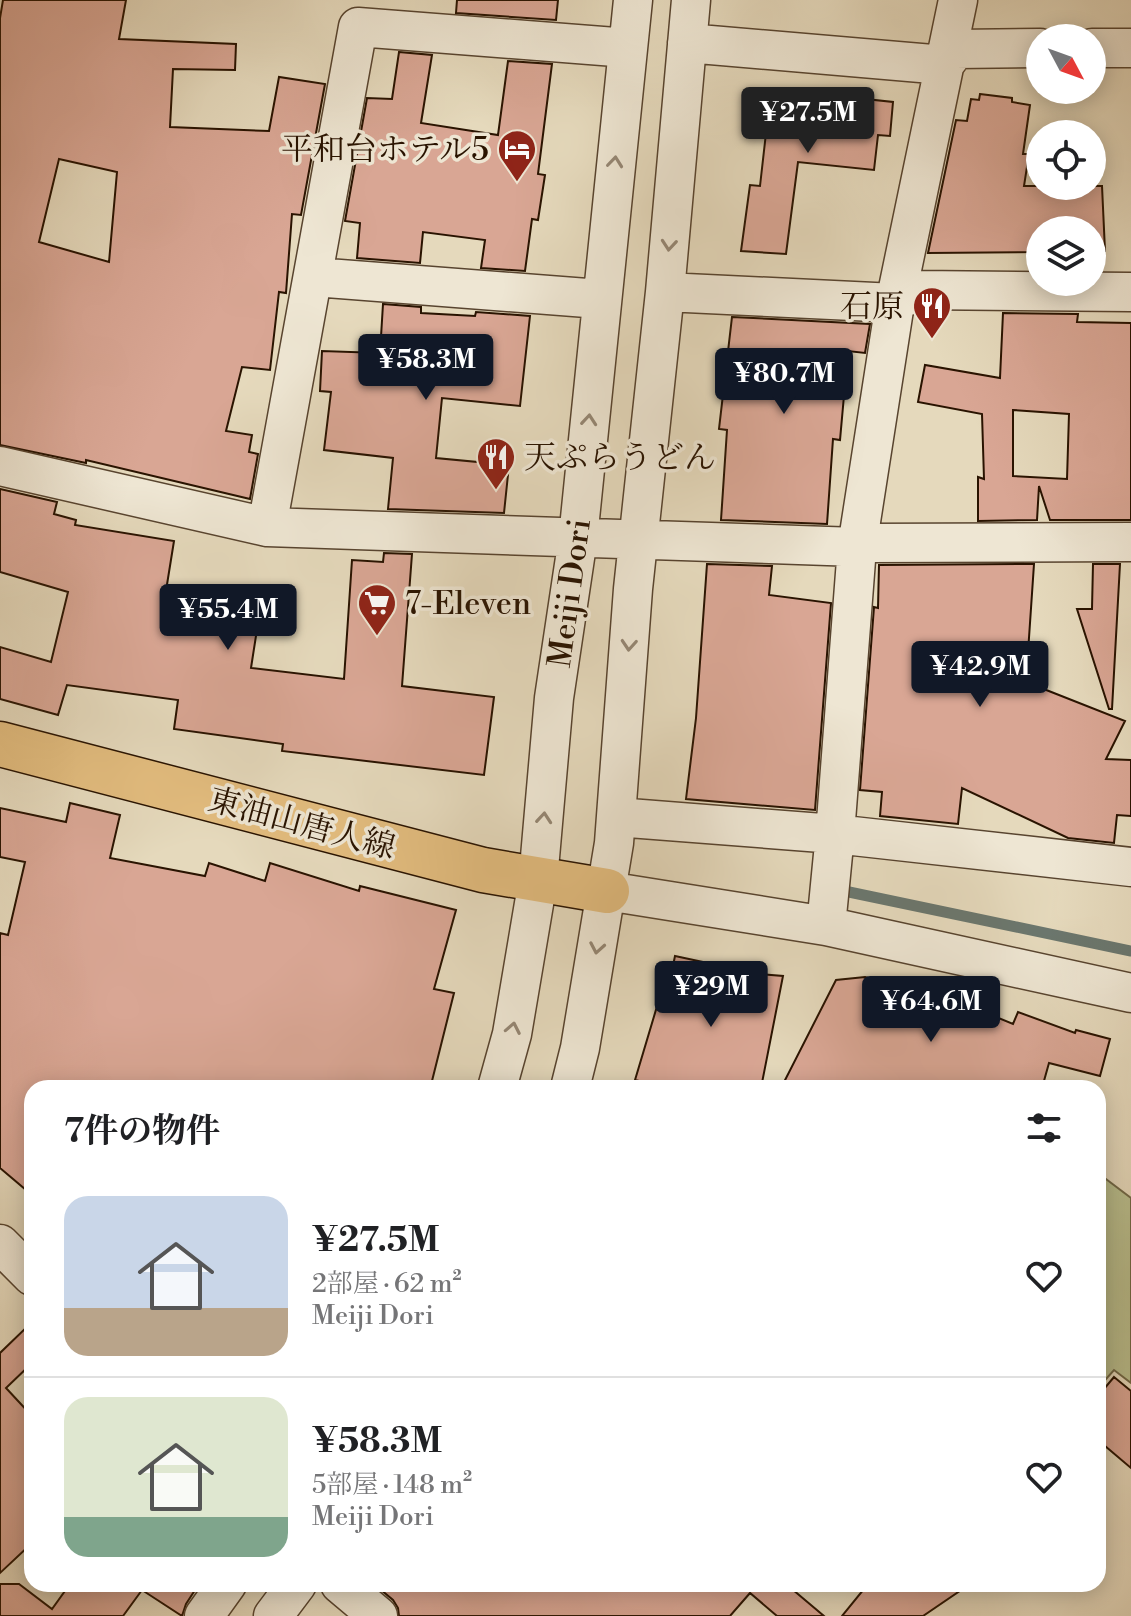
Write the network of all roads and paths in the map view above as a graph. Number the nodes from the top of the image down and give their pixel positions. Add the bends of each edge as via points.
1 (633, 0) edge
2 (691, 0) edge
3 (958, 0) edge
4 (360, 14) edge
5 (687, 43) junction
6 (628, 48) junction
7 (1026, 48) edge
8 (1106, 48) edge
9 (1131, 48) edge
10 (944, 65) junction
11 (314, 277) junction
12 (665, 292) junction
13 (1131, 292) edge
14 (600, 299) junction
15 (895, 303) junction
16 (0, 466) edge
17 (267, 527) junction
18 (578, 538) junction
19 (639, 541) junction
20 (1131, 542) edge
21 (857, 547) junction
22 (0, 744) edge
23 (616, 817) junction
24 (835, 834) junction
25 (1131, 867) edge
26 (538, 880) junction
27 (607, 891) junction
28 (826, 926) junction
29 (1131, 993) edge
30 (499, 1080) edge
31 (572, 1080) edge
32 (0, 1244) edge
33 (24, 1268) edge
34 (221, 1592) edge
35 (291, 1592) edge
36 (350, 1592) edge
37 (204, 1616) edge
38 (273, 1616) edge
39 (378, 1616) edge

1 - 6 street, Meiji Dori
2 - 5 street, Meiji Dori
3 - 10 street
4 - 6 street
4 - 11 street
5 - 10 street
5 -> 12 street, Meiji Dori
14 -> 6 street, Meiji Dori
7 - 10 street via 956,49
8 - 9 street
10 - 15 street
11 - 14 street
11 - 17 street
12 - 15 street
12 - 19 street, Meiji Dori
13 - 15 street via 917,290
18 -> 14 street, Meiji Dori
15 - 21 street
16 - 17 street
17 - 18 street
18 - 19 street
26 -> 18 street, Meiji Dori via 554,698
19 - 21 street
19 -> 23 street, Meiji Dori
20 - 21 street
21 - 24 street
22 - 26 main road, 東油山唐人線
23 - 24 street
23 - 27 street, Meiji Dori
24 - 25 street
24 - 28 street
26 - 27 main road, 東油山唐人線
30 -> 26 street, Meiji Dori
27 - 28 street
27 -> 31 street, Meiji Dori
28 - 29 street
32 - 33 street
34 - 37 street
35 - 38 street
36 - 39 street

